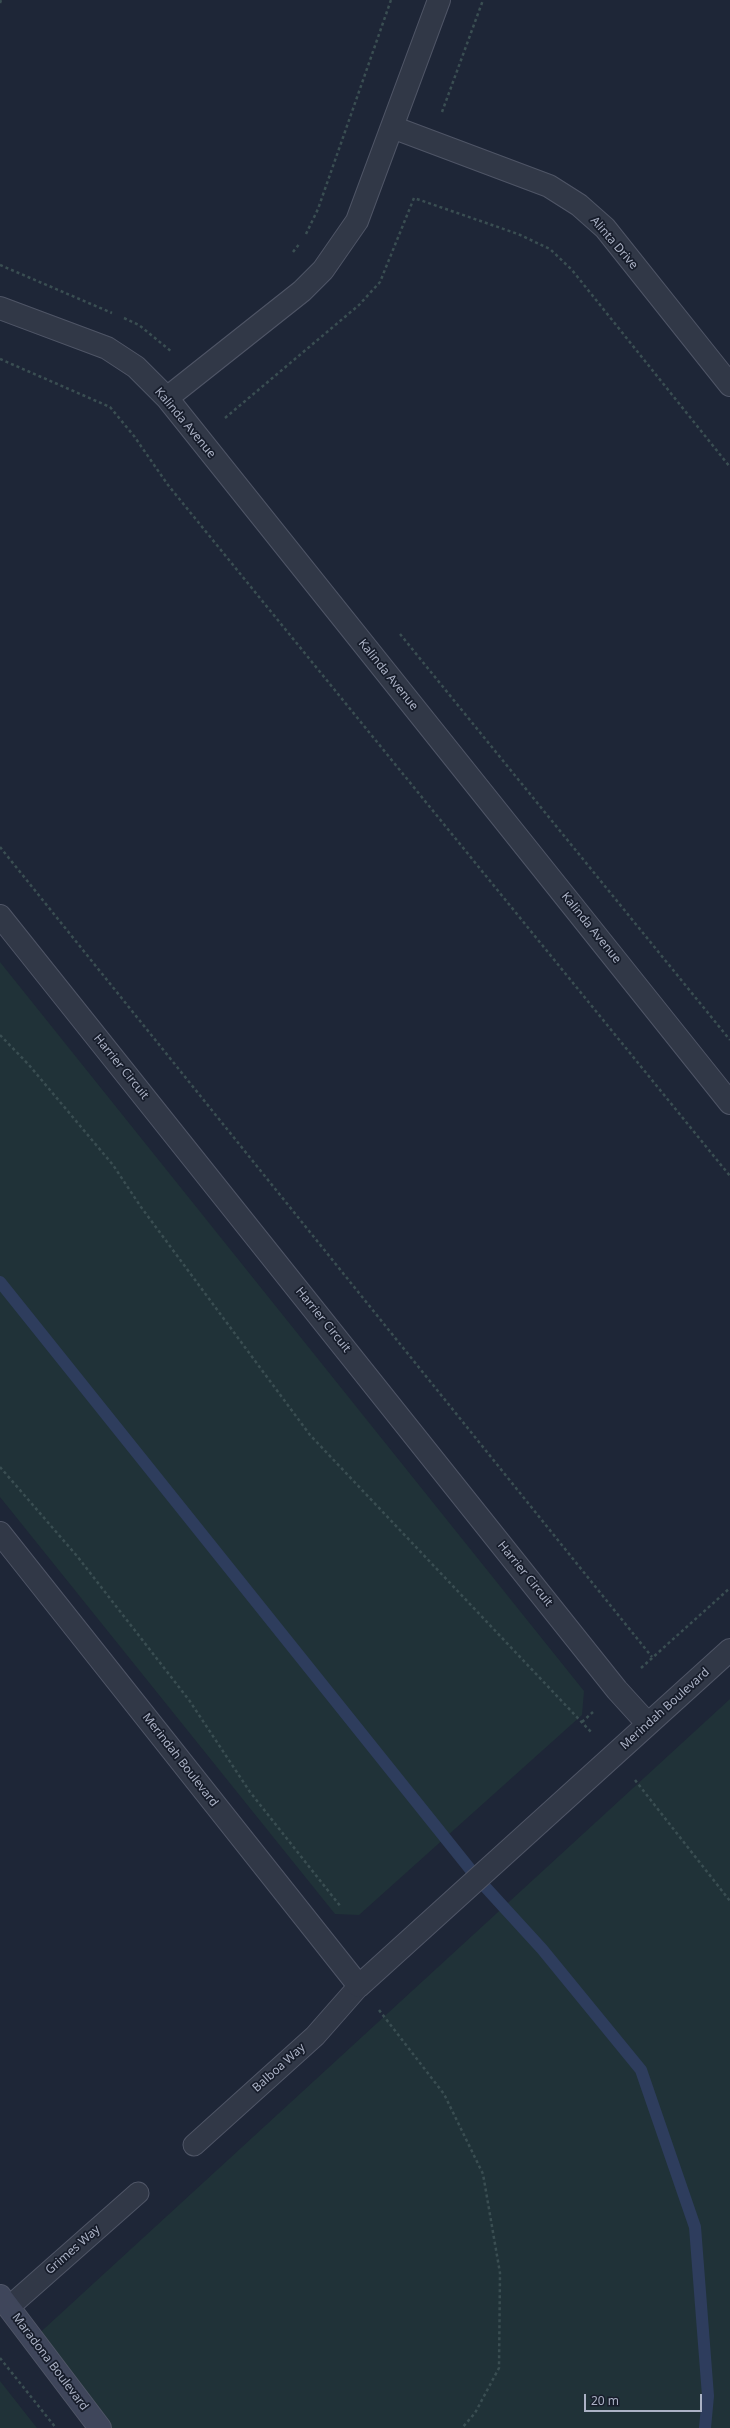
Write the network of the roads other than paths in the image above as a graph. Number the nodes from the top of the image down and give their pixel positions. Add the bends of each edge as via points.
1 (439, 0) edge
2 (392, 127) junction
3 (0, 308) edge
4 (730, 385) edge
5 (167, 398) junction
6 (0, 916) edge
7 (730, 1103) edge
8 (0, 1533) edge
9 (730, 1650) edge
10 (648, 1724) junction
11 (359, 1986) junction
12 (194, 2145) dead end
13 (138, 2193) dead end
14 (4, 2301) edge
15 (100, 2428) edge

1 - 2 street
2 - 4 street, Alinta Drive via 549,186 579,205 605,228
2 - 5 street via 357,221 322,270 302,291
3 - 5 street, Kalinda Avenue via 107,348 136,367
5 - 7 street, Kalinda Avenue
6 - 10 street, Harrier Circuit via 617,1690
8 - 11 street, Merindah Boulevard
9 - 10 street, Merindah Boulevard
10 - 11 street, Merindah Boulevard
11 - 12 lane, Balboa Way via 315,2036
13 - 14 lane, Grimes Way
14 - 15 street, Maradona Boulevard

